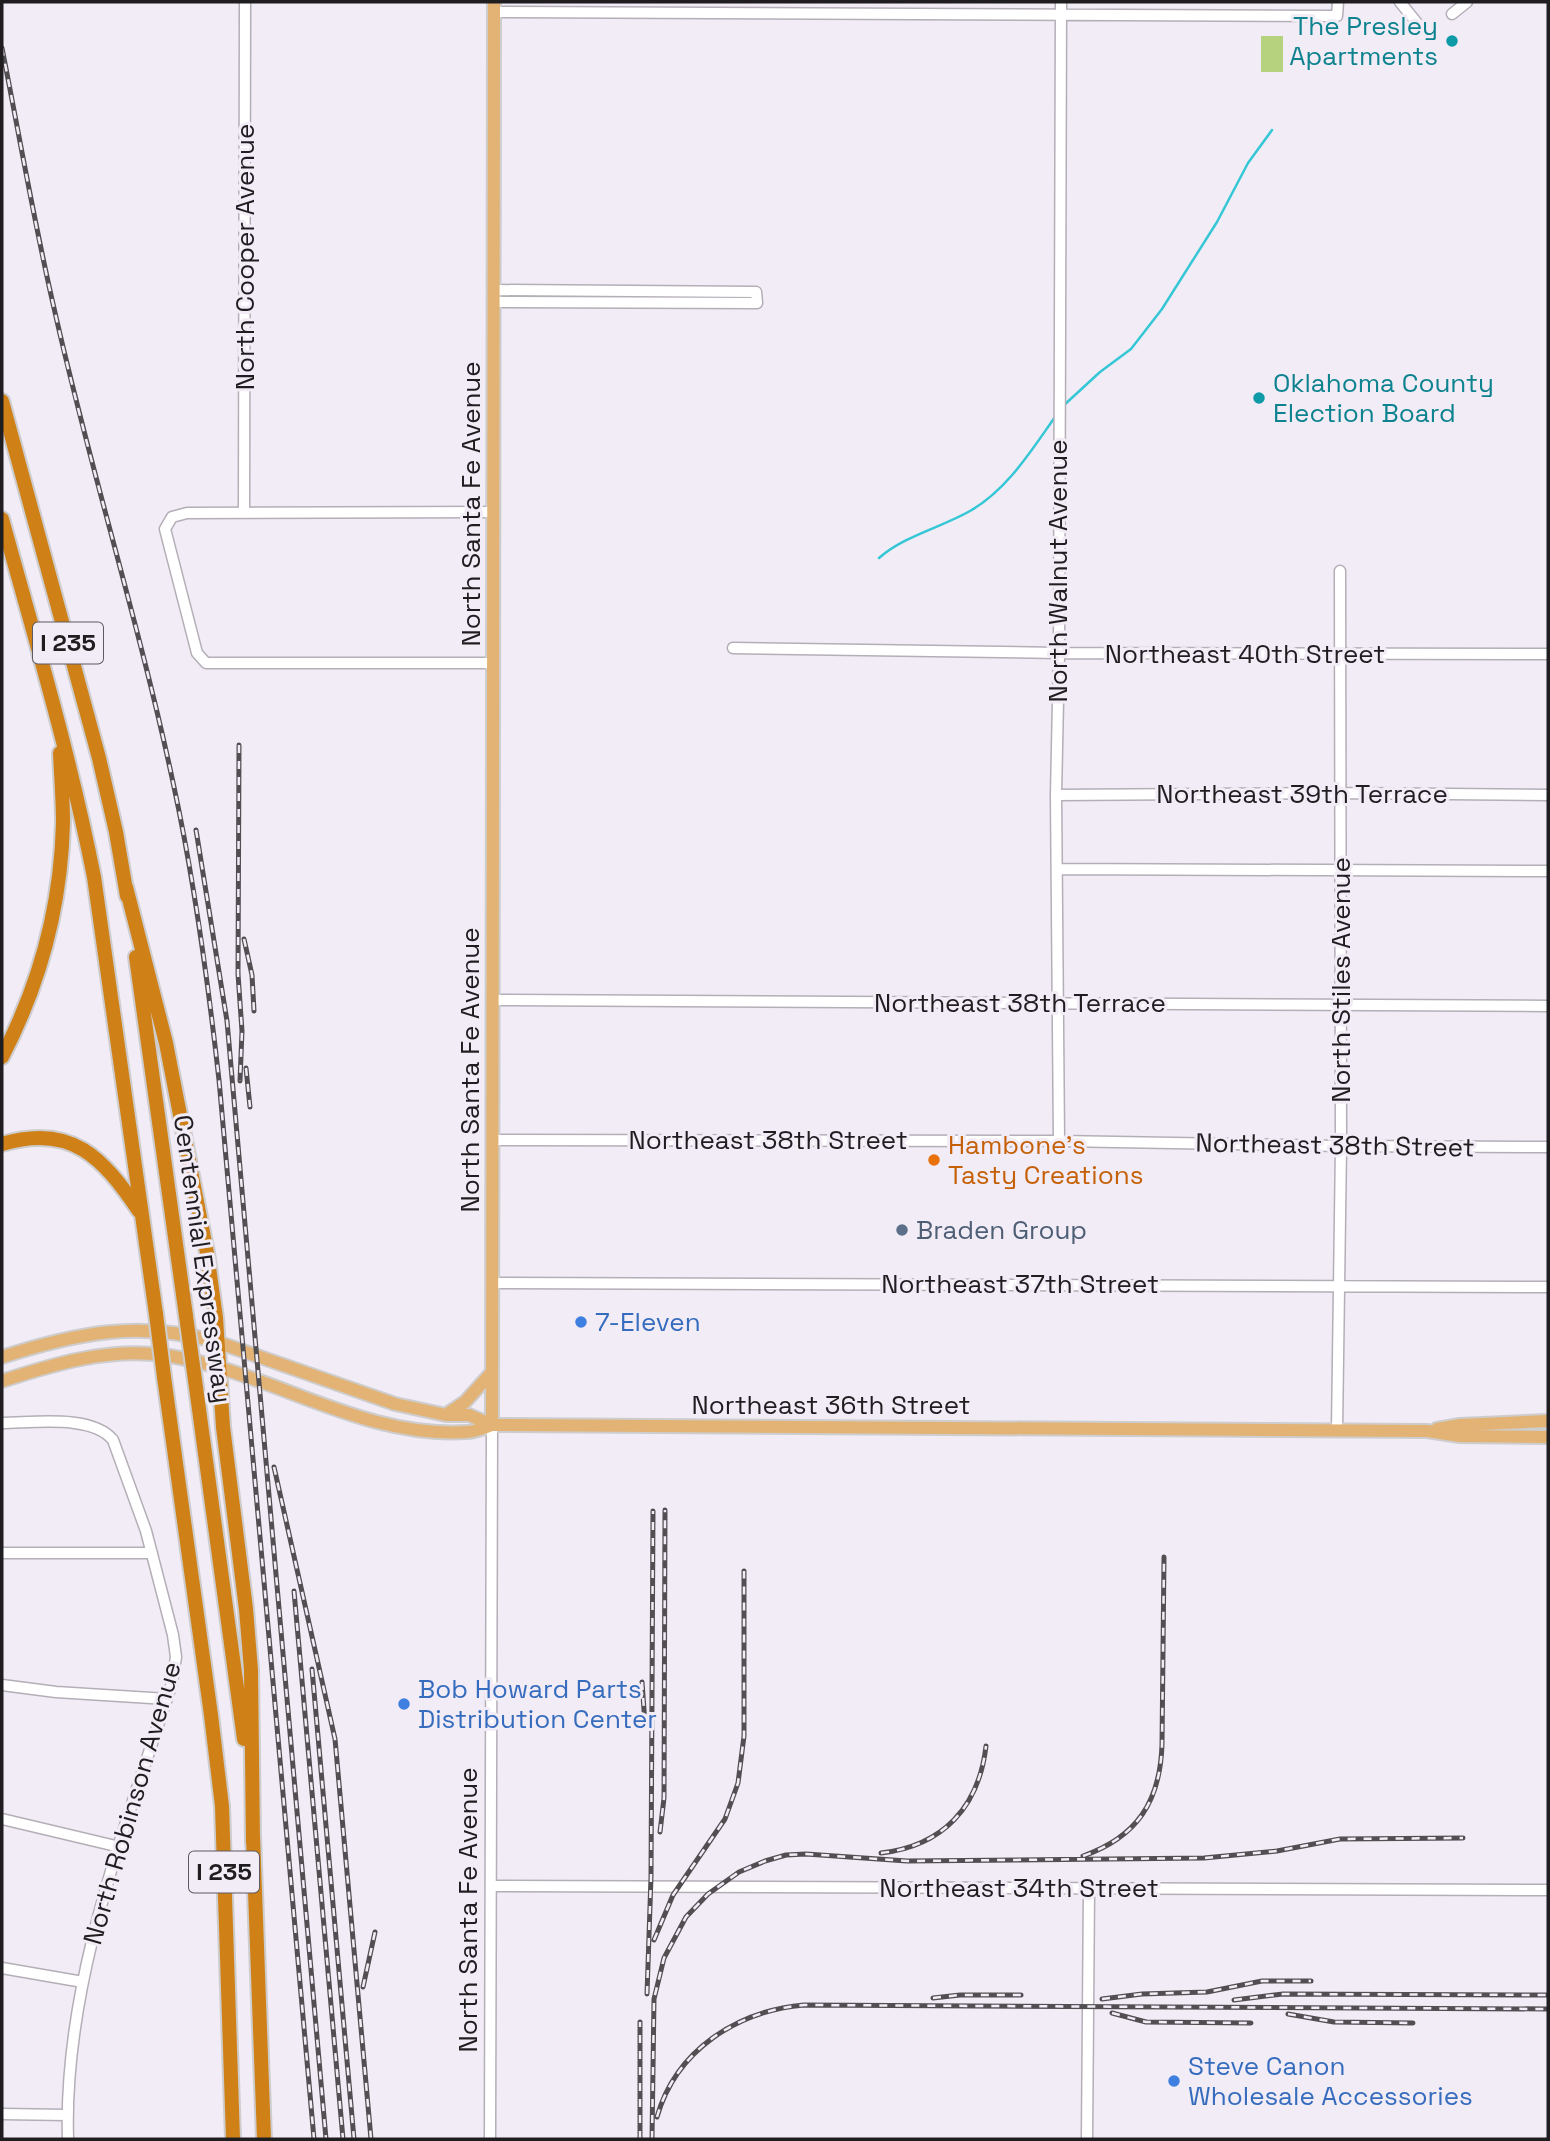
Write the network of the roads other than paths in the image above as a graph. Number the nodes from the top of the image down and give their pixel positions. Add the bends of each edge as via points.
1 (245, 2) edge
2 (1061, 2) edge
3 (1338, 2) edge
4 (1400, 2) edge
5 (1466, 2) edge
6 (494, 7) edge
7 (1452, 14) dead end
8 (1061, 16) junction
9 (1421, 28) dead end
10 (494, 296) junction
11 (2, 401) edge
12 (493, 512) junction
13 (244, 513) junction
14 (2, 519) edge
15 (1340, 571) dead end
16 (733, 648) dead end
17 (1059, 653) junction
18 (1341, 654) junction
19 (1548, 654) edge
20 (493, 663) junction
21 (59, 727) junction
22 (1341, 793) junction
23 (1056, 794) junction
24 (1548, 795) edge
25 (1056, 869) junction
26 (1341, 869) junction
27 (1548, 871) edge
28 (126, 887) junction
29 (493, 1000) junction
30 (1059, 1003) junction
31 (1339, 1006) junction
32 (1548, 1006) edge
33 (2, 1057) edge
34 (492, 1140) junction
35 (1059, 1141) junction
36 (2, 1144) edge
37 (1341, 1146) junction
38 (1548, 1147) edge
39 (142, 1216) junction
40 (492, 1283) junction
41 (1337, 1286) junction
42 (1548, 1287) edge
43 (217, 1342) junction
44 (2, 1357) edge
45 (219, 1368) junction
46 (492, 1372) junction
47 (2, 1381) edge
48 (446, 1415) junction
49 (1548, 1421) edge
50 (2, 1423) edge
51 (492, 1425) junction
52 (1337, 1430) junction
53 (1427, 1431) junction
54 (1548, 1437) edge
55 (2, 1553) edge
56 (152, 1553) junction
57 (2, 1685) edge
58 (167, 1699) junction
59 (2, 1819) edge
60 (253, 1843) junction
61 (120, 1847) junction
62 (491, 1886) junction
63 (1089, 1888) junction
64 (1548, 1890) edge
65 (2, 1969) edge
66 (83, 1982) junction
67 (2, 2114) edge
68 (67, 2115) junction
69 (68, 2139) edge
70 (233, 2139) edge
71 (264, 2139) edge
72 (490, 2139) edge
73 (1087, 2139) edge

1 - 13 street, North Cooper Avenue
2 - 8 street, North Walnut Avenue
3 - 8 street via 1338,16
4 - 9 street
5 - 7 street
6 - 8 street
6 - 10 main road, North Santa Fe Avenue
8 - 17 street, North Walnut Avenue
10 - 10 street via 757,303 756,292
10 - 12 main road, North Santa Fe Avenue
11 - 28 highway, Centennial Expressway / I 235 via 99,758
12 - 13 street
12 - 20 main road, North Santa Fe Avenue
13 - 20 street via 180,513 169,519 165,529 196,650 204,661
14 - 21 highway, Centennial Expressway / I 235
15 - 18 street, North Stiles Avenue
16 - 17 street, Northeast 40th Street
17 - 18 street, Northeast 40th Street
17 - 23 street, North Walnut Avenue
18 - 19 street, Northeast 40th Street
18 - 22 street, North Stiles Avenue
20 - 29 main road, North Santa Fe Avenue
21 - 33 highway via 62,823 56,900 32,991
21 - 39 highway, Centennial Expressway / I 235 via 94,877
22 - 23 street, Northeast 39th Terrace
22 - 24 street, Northeast 39th Terrace
22 - 26 street, North Stiles Avenue
23 - 25 street, North Walnut Avenue
25 - 26 street
25 - 30 street, North Walnut Avenue
26 - 27 street
26 - 31 street, North Stiles Avenue
28 - 43 highway via 174,1083 207,1253
28 - 60 highway, Centennial Expressway / I 235, bridge via 241,1719
29 - 30 street, Northeast 38th Terrace
29 - 34 main road, North Santa Fe Avenue
30 - 31 street, Northeast 38th Terrace
30 - 35 street, North Walnut Avenue
31 - 32 street, Northeast 38th Terrace
31 - 37 street, North Stiles Avenue
34 - 35 street, Northeast 38th Street
34 - 40 main road, North Santa Fe Avenue
35 - 37 street, Northeast 38th Street
36 - 39 highway via 35,1138 78,1146 117,1178
37 - 38 street, Northeast 38th Street
37 - 41 street, North Stiles Avenue
39 - 70 highway, Centennial Expressway / I 235, bridge via 222,1806
40 - 41 street, Northeast 37th Street
40 - 46 main road, North Santa Fe Avenue
41 - 42 street, Northeast 37th Street
41 - 52 street, North Stiles Avenue
43 - 44 main road via 116,1331 71,1336
43 - 45 highway
43 - 48 main road via 373,1398
45 - 47 main road via 156,1354 95,1356
45 - 51 main road, Northeast 36th Street via 397,1426 468,1433
45 - 60 highway via 249,1646
46 - 48 main road
46 - 51 main road, North Santa Fe Avenue
48 - 51 main road via 469,1415
49 - 53 main road, Northeast 36th Street
50 - 56 street, North Robinson Avenue via 82,1424 108,1433 120,1452
51 - 52 main road, Northeast 36th Street
51 - 62 street, North Santa Fe Avenue
52 - 53 main road, Northeast 36th Street
53 - 54 main road, Northeast 36th Street
55 - 56 street
56 - 58 street, North Robinson Avenue via 175,1646
57 - 58 street
58 - 61 street, North Robinson Avenue
59 - 61 street
60 - 71 highway, Centennial Expressway / I 235
61 - 66 street, North Robinson Avenue
62 - 63 street, Northeast 34th Street
62 - 72 street, North Santa Fe Avenue
63 - 64 street, Northeast 34th Street
63 - 73 street
65 - 66 street
66 - 68 street, North Robinson Avenue
67 - 68 street
68 - 69 street, North Robinson Avenue

